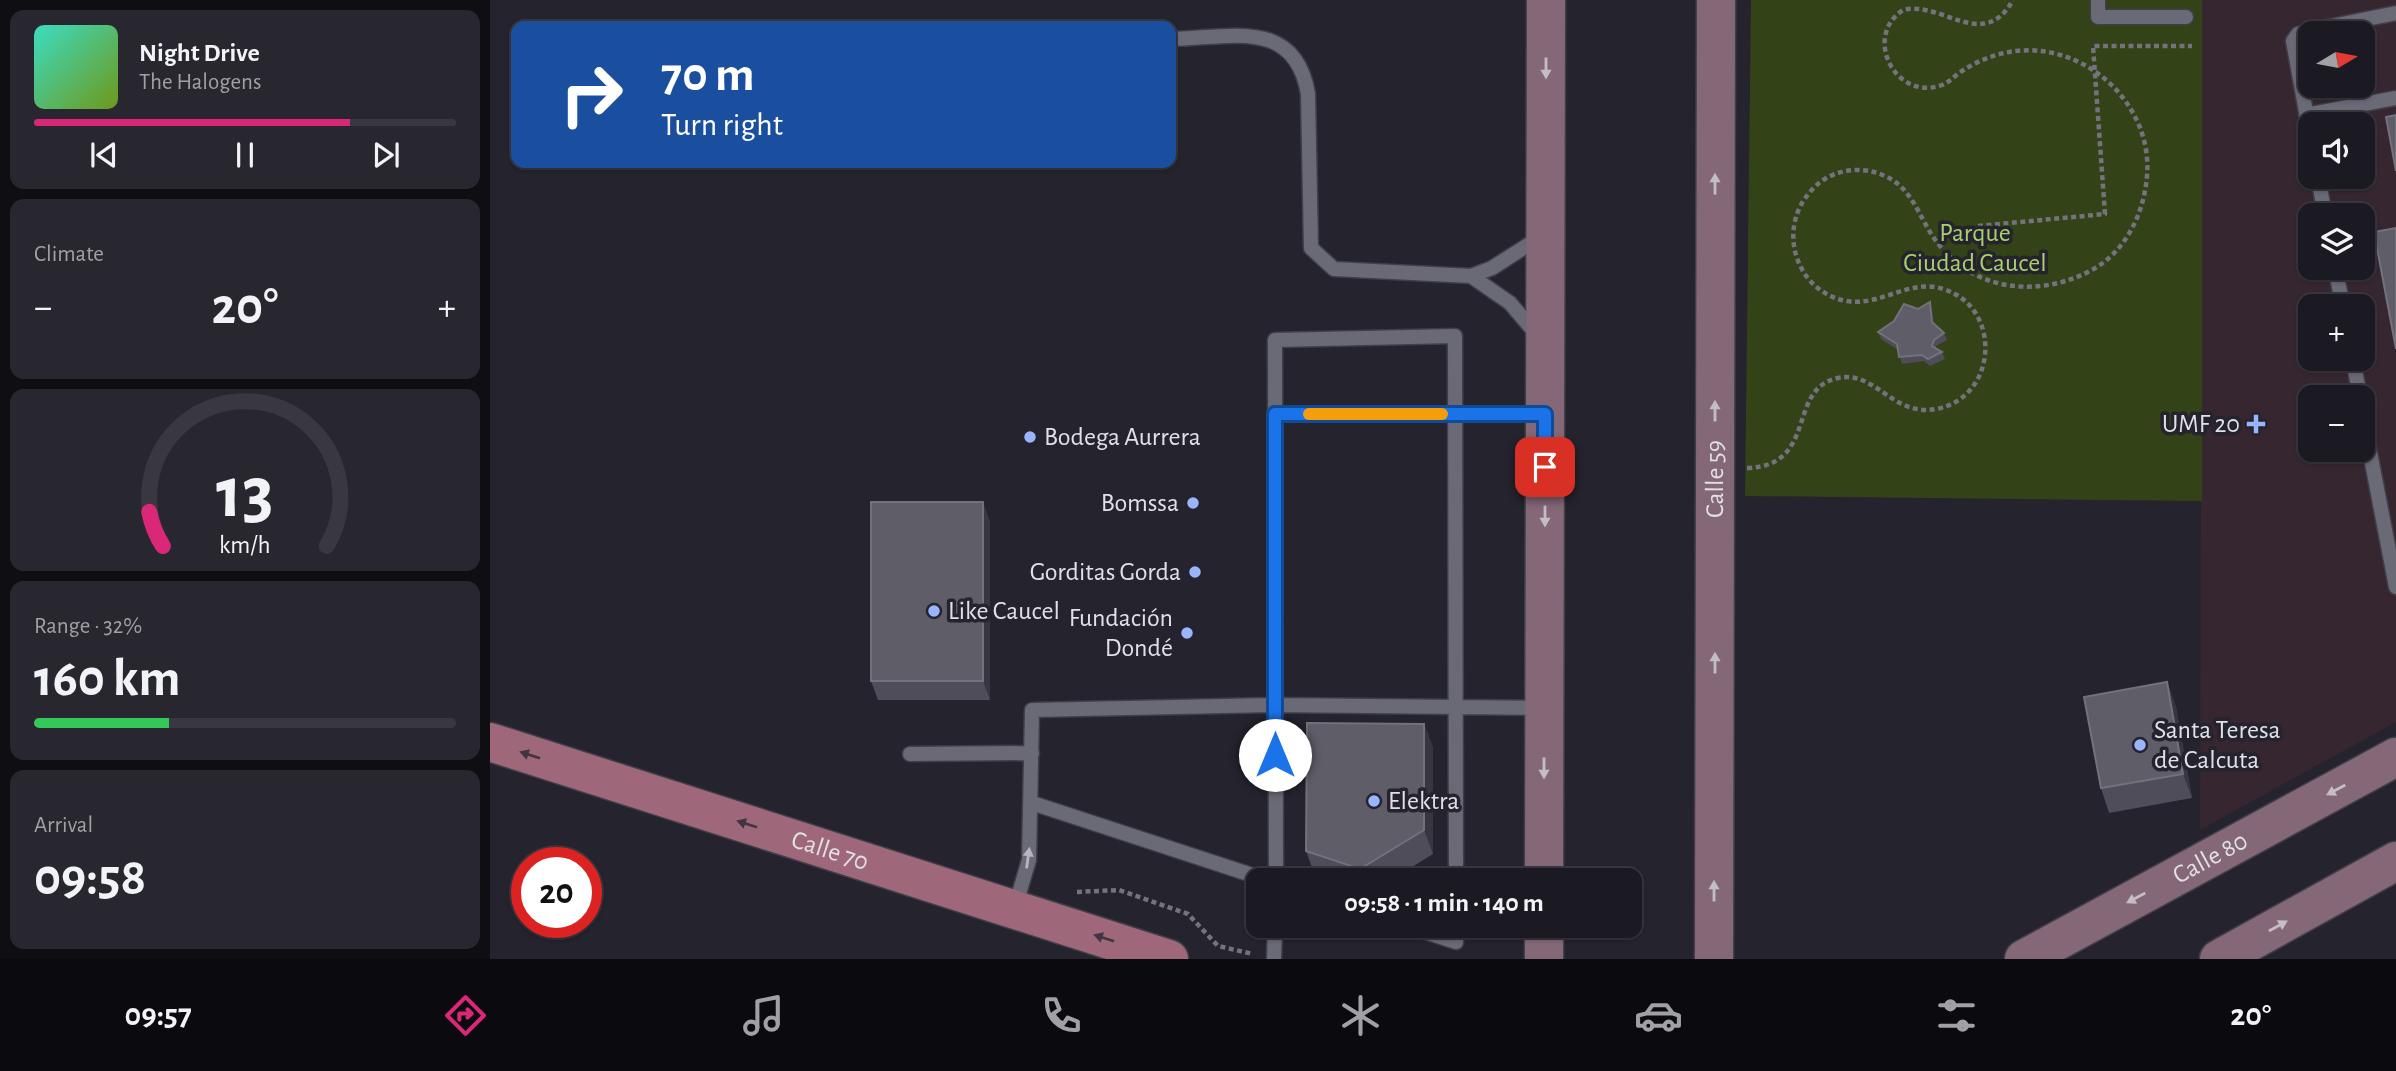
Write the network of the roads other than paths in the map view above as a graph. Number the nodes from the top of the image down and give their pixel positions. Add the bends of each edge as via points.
1 (1546, 0) edge
2 (1716, 0) edge
3 (2098, 0) edge
4 (2396, 13) edge
5 (2186, 17) dead end
6 (1176, 39) edge
7 (2396, 98) edge
8 (2305, 112) edge
9 (2326, 112) edge
10 (1545, 233) junction
11 (1471, 276) junction
12 (1545, 345) junction
13 (1275, 414) junction
14 (1455, 414) junction
15 (1545, 414) junction
16 (2372, 462) edge
17 (2396, 587) edge
18 (1275, 705) junction
19 (1456, 707) junction
20 (1544, 708) junction
21 (490, 742) edge
22 (1032, 753) junction
23 (910, 754) dead end
24 (2396, 757) edge
25 (1032, 803) junction
26 (2396, 862) edge
27 (1276, 868) edge
28 (1456, 868) edge
29 (1544, 868) edge
30 (1246, 873) edge
31 (1014, 910) junction
32 (1275, 938) edge
33 (1544, 938) edge
34 (1169, 959) edge
35 (1274, 959) edge
36 (1544, 959) edge
37 (1714, 959) edge
38 (2024, 959) edge
39 (2219, 959) edge

1 -> 10 main road
37 -> 2 main road, Calle 59
3 - 5 lane via 2098,17
4 - 8 lane via 2298,34 2293,50
6 - 11 lane via 1262,37 1280,43 1296,58 1308,94 1311,248 1320,260 1334,270
7 - 9 lane
10 - 11 lane via 1493,268
10 - 12 main road
11 - 12 lane via 1510,303
12 - 15 main road
13 - 14 lane
13 - 14 lane via 1275,340 1455,336
13 - 18 lane
14 - 15 lane
14 - 19 lane
15 -> 20 main road
16 - 17 lane
18 - 19 lane
18 - 22 lane via 1032,710
18 - 27 lane
19 - 20 lane
19 - 28 lane
20 -> 29 main road
31 -> 21 main road, Calle 70
22 - 23 lane
22 - 25 lane
24 -> 38 main road, Calle 80
25 - 30 lane
31 -> 25 lane via 1029,860
39 -> 26 main road
34 -> 31 main road, Calle 70
32 - 35 lane
33 - 36 main road

